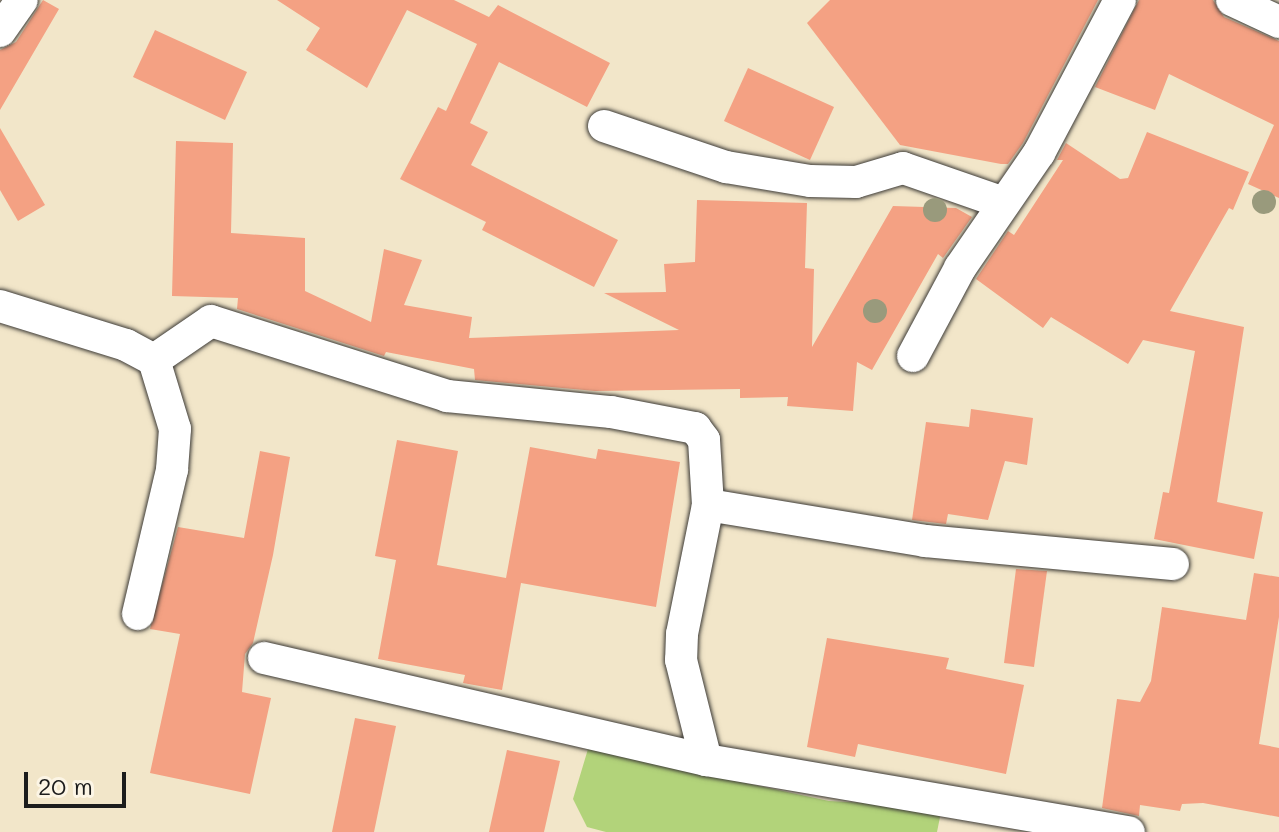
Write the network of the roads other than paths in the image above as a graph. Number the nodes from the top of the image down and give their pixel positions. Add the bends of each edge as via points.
1 (22, 0) edge
2 (1120, 0) edge
3 (1232, 0) edge
4 (1279, 22) edge
5 (0, 31) edge
6 (604, 126) dead end
7 (1004, 203) junction
8 (0, 306) edge
9 (913, 356) dead end
10 (154, 360) junction
11 (708, 505) junction
12 (1173, 564) dead end
13 (138, 614) dead end
14 (264, 658) dead end
15 (706, 760) junction
16 (1129, 832) edge

1 - 5 street
2 - 7 street via 1039,153
3 - 4 street
6 - 7 street via 726,167 810,181 856,182 903,168
7 - 9 street via 960,268
8 - 10 street via 126,345
10 - 11 street via 211,321 447,396 685,423 704,440
10 - 13 street via 175,429 172,470
11 - 12 street via 925,541
11 - 15 street via 681,660
14 - 15 street
15 - 16 street

